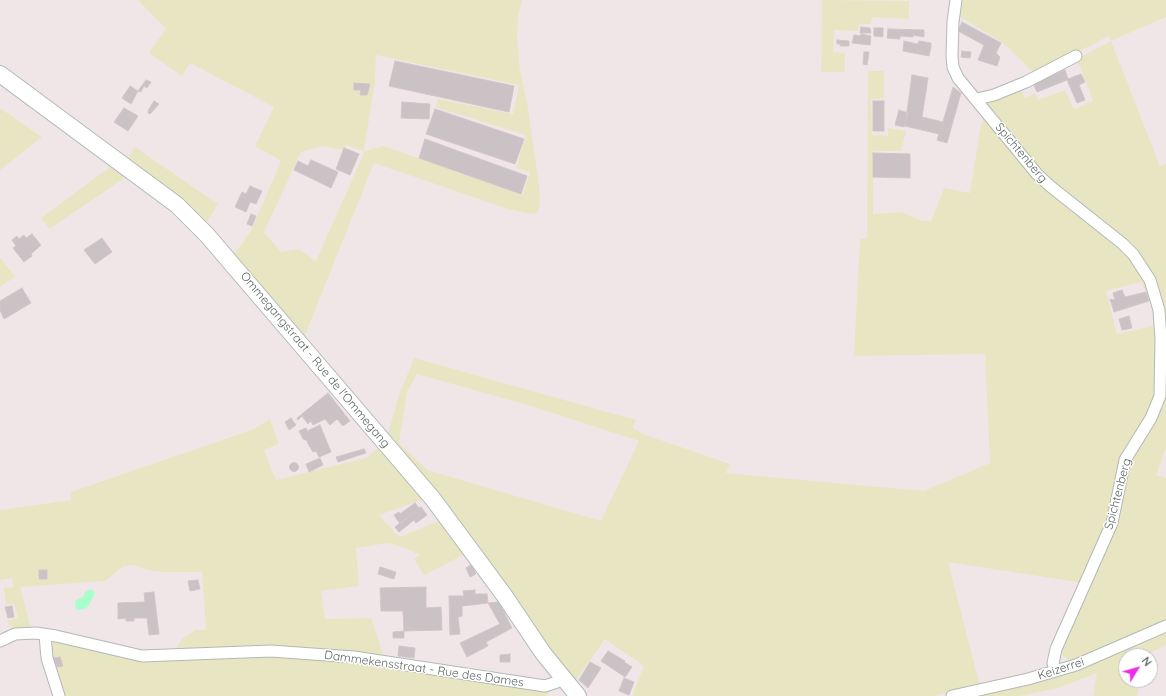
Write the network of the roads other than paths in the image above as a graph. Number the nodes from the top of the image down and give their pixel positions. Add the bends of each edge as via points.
1 (956, 0) edge
2 (1076, 56) dead end
3 (0, 74) edge
4 (977, 99) junction
5 (1166, 626) edge
6 (45, 635) junction
7 (0, 641) edge
8 (1055, 671) junction
9 (563, 677) junction
10 (59, 696) edge
11 (578, 696) edge
12 (952, 696) edge

1 - 4 street, Spichtenberg via 953,22 953,67 958,78
2 - 4 street via 994,96
3 - 9 main road, Ommegangstraat - Rue de l'Ommegang via 177,205 207,235 433,499
4 - 8 street, Spichtenberg via 1022,157 1050,186 1123,244 1136,258 1150,280 1158,310 1161,339 1160,396 1151,418 1125,460 1112,523 1056,650 1052,663
5 - 8 street, Keizerrei via 1076,665
6 - 7 street, Dammekensstraat - Rue des Dames via 20,633
6 - 9 street, Dammekensstraat - Rue des Dames via 142,656 271,651 354,657 545,686
6 - 10 street via 47,658
8 - 12 street, Keizerrei
9 - 11 main road, Ommegangstraat - Rue de l'Ommegang

